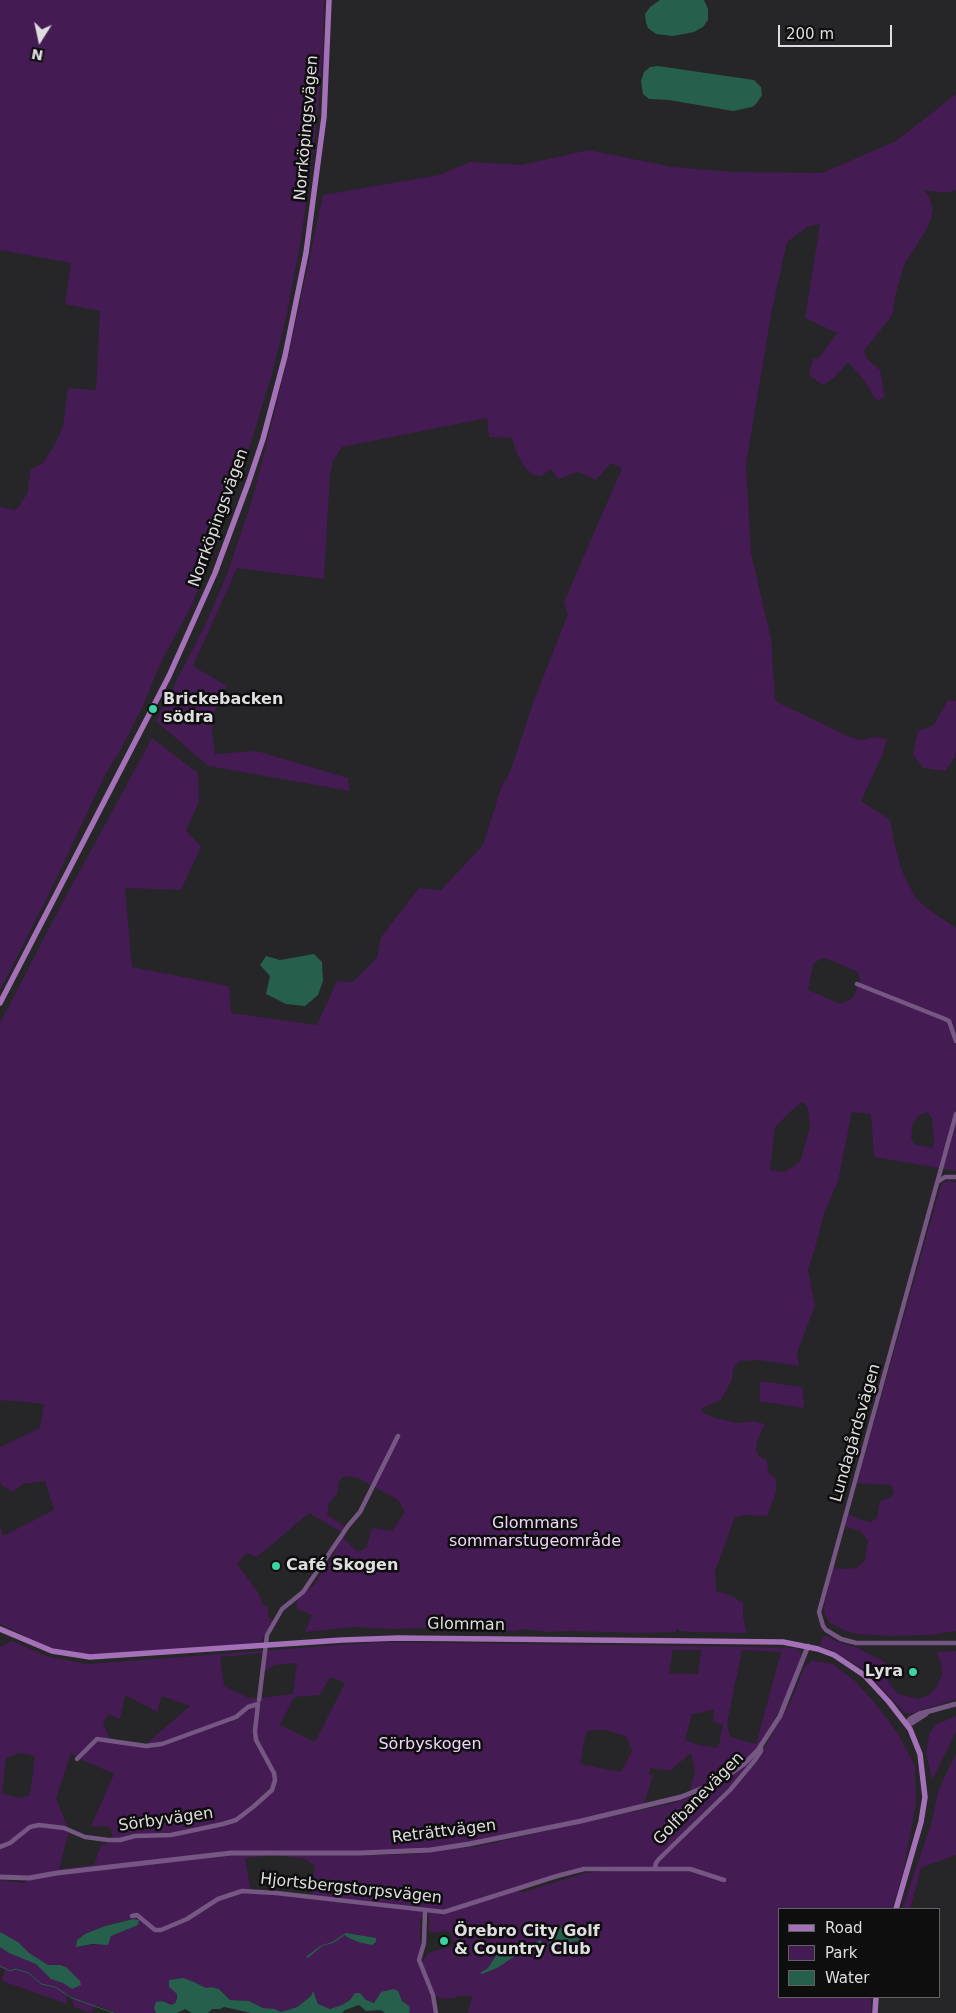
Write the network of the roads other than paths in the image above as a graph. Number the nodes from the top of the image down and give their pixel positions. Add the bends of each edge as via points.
1 (329, 0) edge
2 (857, 984) dead end
3 (0, 1004) edge
4 (956, 1041) edge
5 (956, 1114) edge
6 (956, 1177) edge
7 (938, 1182) junction
8 (398, 1436) dead end
9 (1, 1631) edge
10 (956, 1643) edge
11 (265, 1645) junction
12 (808, 1646) junction
13 (258, 1702) junction
14 (956, 1704) edge
15 (906, 1724) junction
16 (761, 1747) junction
17 (77, 1759) dead end
18 (0, 1847) edge
19 (655, 1868) junction
20 (0, 1877) edge
21 (724, 1880) dead end
22 (896, 1908) edge
23 (426, 1910) junction
24 (132, 1916) dead end
25 (876, 1998) edge
26 (436, 2013) edge
27 (875, 2013) edge

1 - 3 main road, Norrköpingsvägen via 324,118 306,253 285,356 249,481 215,573 169,676
2 - 4 street via 945,1019
5 - 7 street, Lundagårdsvägen
6 - 7 street via 945,1177
7 - 10 street, Lundagårdsvägen via 819,1612 826,1630 856,1643
8 - 11 street, Sörbyvägen via 364,1506 303,1592 282,1609
9 - 11 main road, Glomman via 52,1651 86,1657
11 - 12 main road, Glomman via 398,1638 783,1642
11 - 13 street, Sörbyvägen
12 - 15 main road, Glomman via 834,1655 864,1675
12 - 16 street, Reträttvägen via 780,1716
13 - 17 street via 236,1717 162,1744 146,1746 97,1739
13 - 18 street, Sörbyvägen via 256,1740 275,1781 272,1790 236,1820 171,1835 135,1836 120,1840 99,1839 64,1828 39,1825 30,1827
14 - 15 street via 919,1714
15 - 22 main road, Glomman via 921,1762 925,1797
16 - 19 street, Golfbanevägen via 755,1760 730,1790 656,1863
16 - 20 street, Reträttvägen via 732,1774 696,1792 581,1821 469,1844 403,1852 232,1853 29,1878
19 - 21 street, Hjortsbergstorpsvägen via 690,1869
19 - 23 street, Hjortsbergstorpsvägen via 577,1870 450,1911
23 - 24 street, Hjortsbergstorpsvägen via 242,1891 218,1899 187,1919 161,1930 155,1930 137,1916
23 - 26 street via 424,1943 419,1960 433,1994
25 - 27 main road

